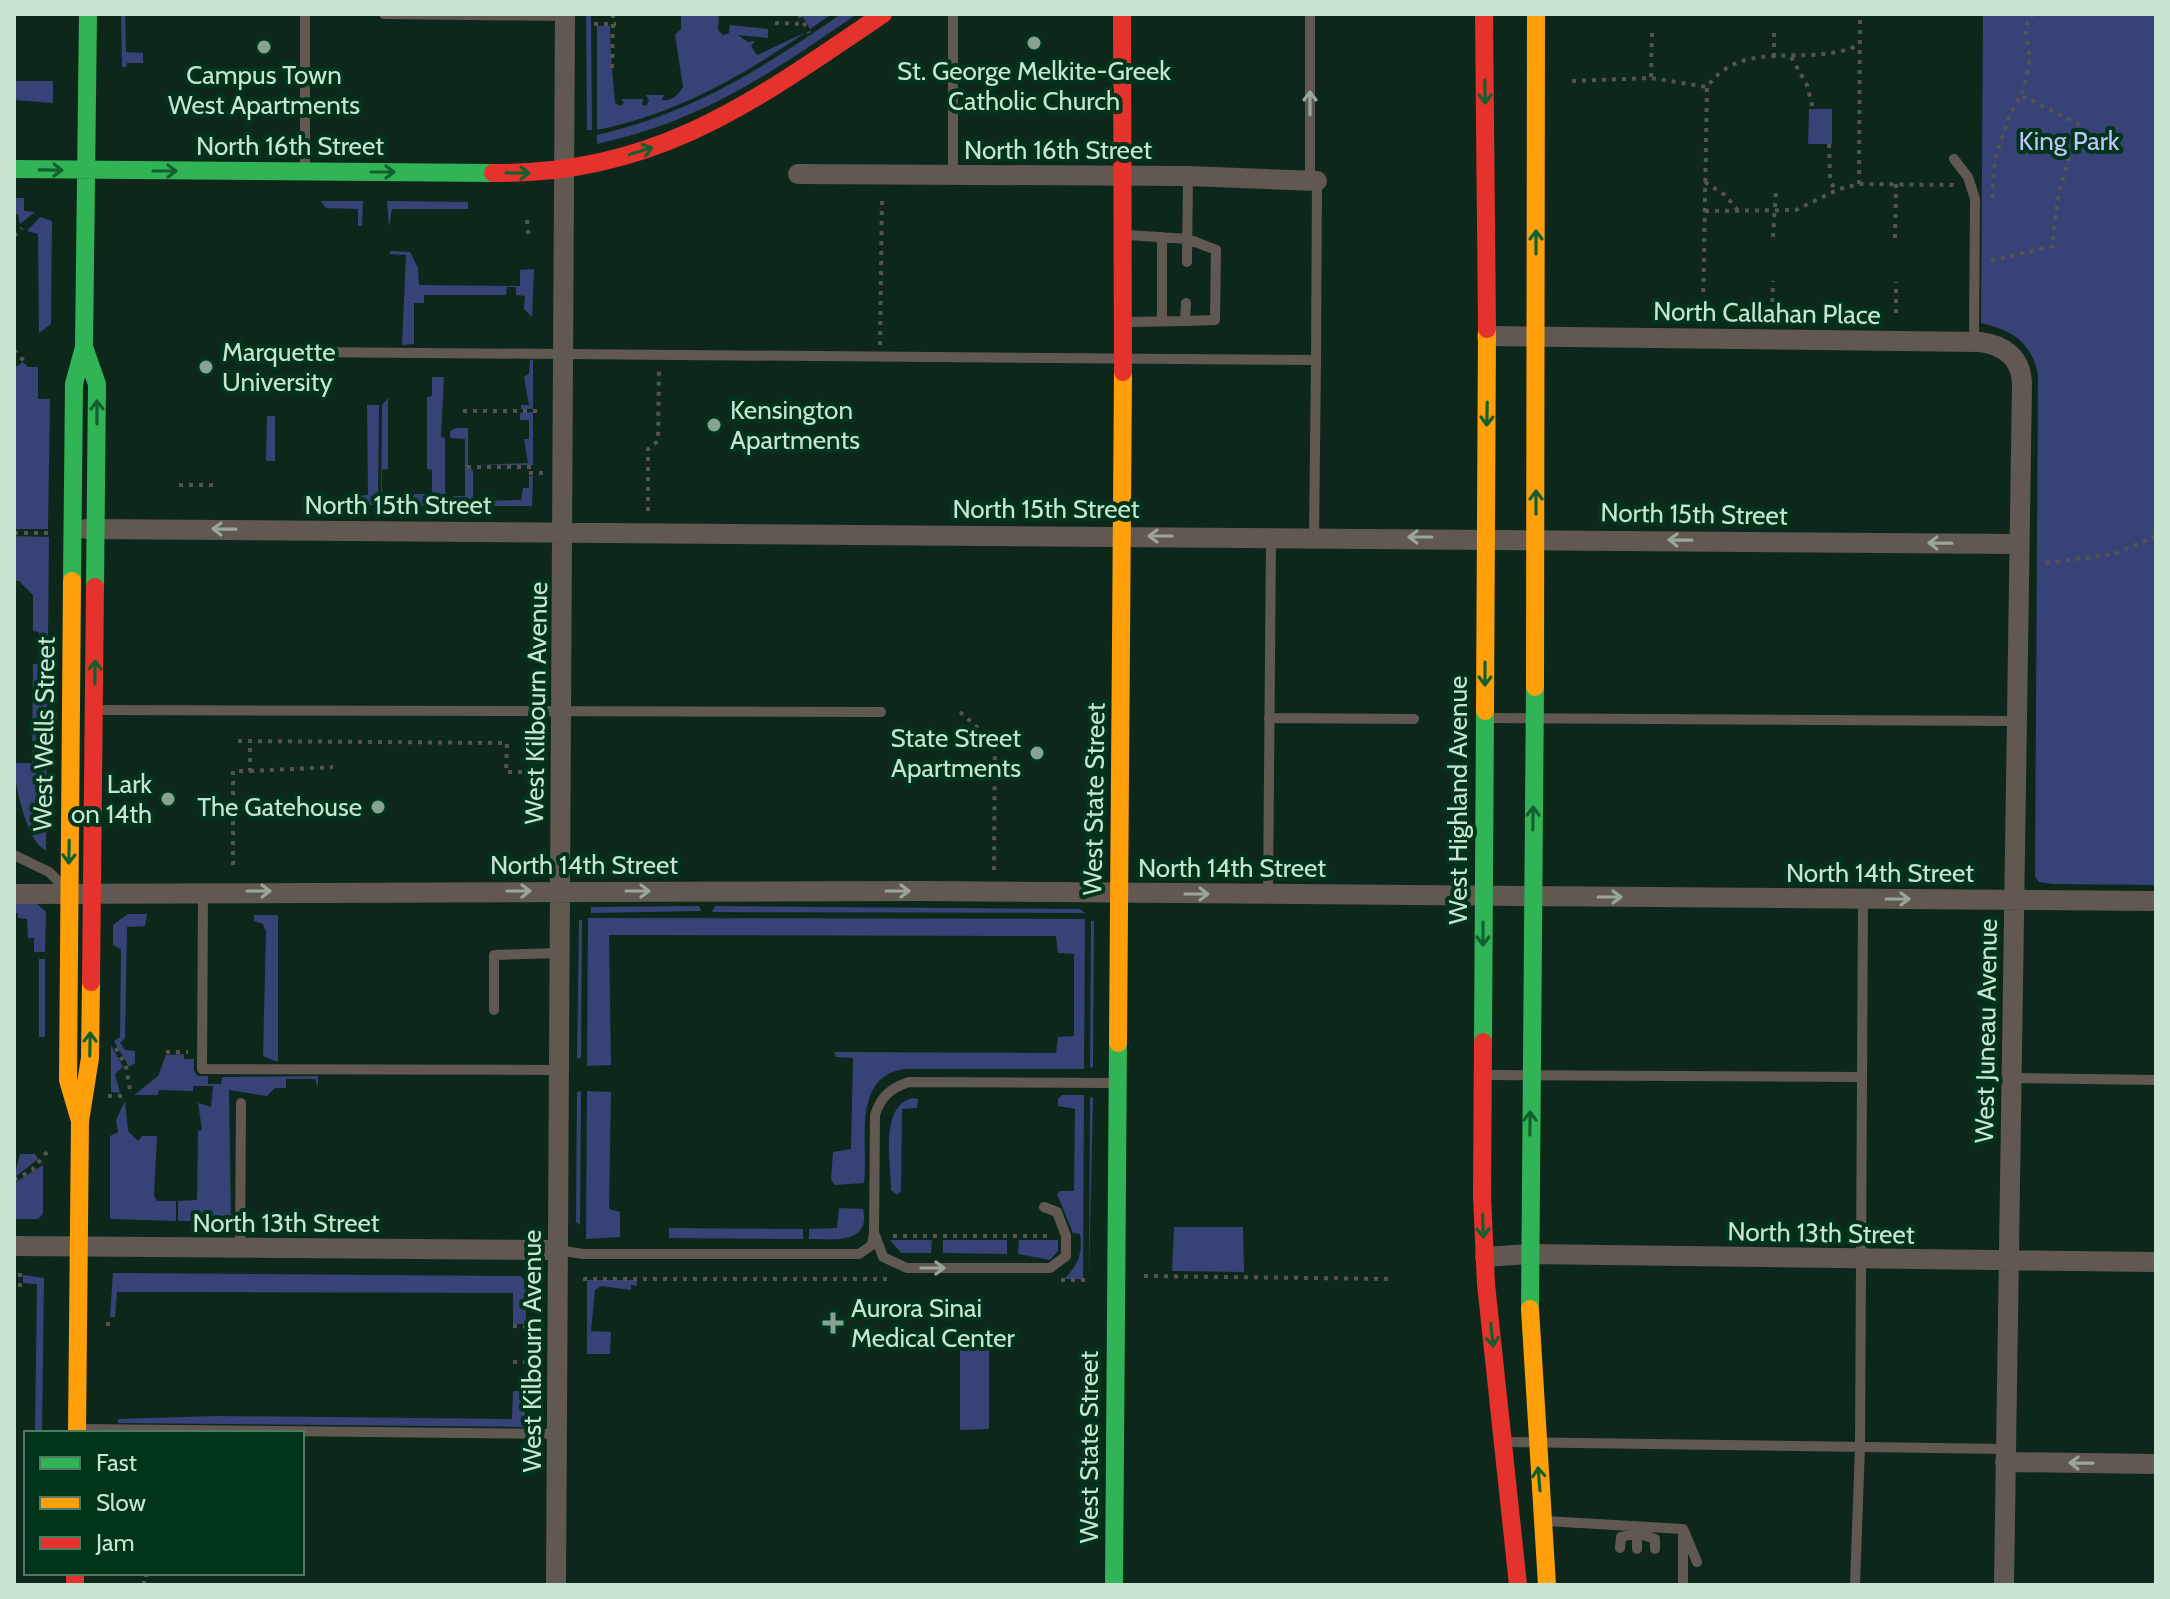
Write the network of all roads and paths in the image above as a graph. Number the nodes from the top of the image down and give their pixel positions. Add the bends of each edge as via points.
1 (88, 14) edge
2 (305, 14) edge
3 (384, 14) edge
4 (613, 14) edge
5 (799, 14) edge
6 (883, 14) edge
7 (953, 14) edge
8 (1122, 14) edge
9 (1310, 14) edge
10 (1484, 14) edge
11 (1536, 14) edge
12 (1860, 14) edge
13 (2033, 14) edge
14 (2104, 14) edge
15 (2112, 14) edge
16 (565, 15) edge
17 (775, 23) dead end
18 (594, 24) dead end
19 (614, 24) junction
20 (803, 24) junction
21 (1652, 32) dead end
22 (809, 33) dead end
23 (1774, 33) dead end
24 (1859, 45) junction
25 (1774, 57) junction
26 (1791, 57) junction
27 (616, 70) dead end
28 (1651, 78) junction
29 (1572, 81) dead end
30 (1707, 87) junction
31 (2020, 95) junction
32 (1813, 109) dead end
33 (1829, 144) dead end
34 (1954, 159) dead end
35 (14, 169) edge
36 (87, 170) junction
37 (565, 170) junction
38 (305, 172) junction
39 (798, 174) dead end
40 (953, 176) junction
41 (1188, 176) junction
42 (1125, 177) junction
43 (1314, 181) junction
44 (1705, 182) junction
45 (1859, 184) junction
46 (1896, 184) junction
47 (1776, 189) dead end
48 (1963, 190) dead end
49 (1835, 191) junction
50 (882, 199) dead end
51 (1992, 206) dead end
52 (1705, 211) junction
53 (1740, 213) junction
54 (1775, 213) junction
55 (527, 220) dead end
56 (22, 228) dead end
57 (1124, 235) junction
58 (14, 236) edge
59 (1162, 237) junction
60 (1773, 237) dead end
61 (1895, 238) dead end
62 (1188, 239) junction
63 (529, 240) dead end
64 (1991, 248) dead end
65 (1991, 261) junction
66 (1187, 262) dead end
67 (1991, 274) dead end
68 (1773, 281) dead end
69 (1896, 282) dead end
70 (1186, 303) dead end
71 (1703, 312) dead end
72 (1772, 312) dead end
73 (1896, 313) dead end
74 (1162, 321) junction
75 (1185, 321) junction
76 (1124, 322) junction
77 (1487, 336) junction
78 (1536, 336) junction
79 (1974, 342) junction
80 (84, 347) junction
81 (14, 350) edge
82 (304, 352) dead end
83 (565, 352) junction
84 (659, 353) junction
85 (879, 354) junction
86 (1124, 357) junction
87 (1316, 360) junction
88 (24, 361) dead end
89 (2022, 383) joint
90 (463, 411) dead end
91 (543, 411) dead end
92 (467, 467) dead end
93 (535, 467) dead end
94 (529, 473) dead end
95 (543, 473) dead end
96 (179, 485) dead end
97 (214, 485) dead end
98 (648, 511) dead end
99 (72, 529) junction
100 (97, 529) junction
101 (14, 533) edge
102 (564, 533) junction
103 (1122, 536) junction
104 (1271, 536) junction
105 (2156, 536) edge
106 (1314, 537) junction
107 (1486, 538) junction
108 (1536, 538) junction
109 (2018, 544) junction
110 (2046, 563) dead end
111 (94, 710) junction
112 (881, 712) dead end
113 (960, 712) dead end
114 (562, 713) junction
115 (1269, 718) junction
116 (1484, 718) junction
117 (1535, 718) junction
118 (1414, 719) dead end
119 (2016, 721) junction
120 (238, 741) dead end
121 (250, 741) junction
122 (333, 767) dead end
123 (250, 771) junction
124 (533, 772) dead end
125 (14, 855) edge
126 (233, 865) dead end
127 (994, 870) dead end
128 (69, 891) junction
129 (92, 891) junction
130 (203, 891) junction
131 (560, 891) junction
132 (1119, 893) junction
133 (14, 894) edge
134 (1268, 894) junction
135 (1484, 896) junction
136 (1532, 896) junction
137 (1863, 899) junction
138 (2014, 900) junction
139 (2156, 901) edge
140 (559, 953) junction
141 (494, 1010) dead end
142 (111, 1041) dead end
143 (166, 1052) dead end
144 (202, 1052) junction
145 (559, 1070) junction
146 (1483, 1075) junction
147 (1531, 1077) junction
148 (1862, 1077) junction
149 (2011, 1078) junction
150 (2156, 1080) edge
151 (1116, 1083) junction
152 (130, 1088) dead end
153 (107, 1096) dead end
154 (125, 1096) dead end
155 (241, 1103) dead end
156 (80, 1121) junction
157 (47, 1152) dead end
158 (14, 1180) edge
159 (1044, 1207) dead end
160 (874, 1233) junction
161 (893, 1236) dead end
162 (1055, 1236) dead end
163 (14, 1246) edge
164 (79, 1247) junction
165 (240, 1250) junction
166 (558, 1250) junction
167 (1529, 1254) junction
168 (1485, 1257) junction
169 (1860, 1260) junction
170 (2007, 1262) junction
171 (2156, 1262) edge
172 (20, 1272) dead end
173 (1144, 1276) dead end
174 (583, 1279) dead end
175 (905, 1279) dead end
176 (1394, 1279) dead end
177 (1058, 1280) dead end
178 (1085, 1280) dead end
179 (20, 1287) dead end
180 (106, 1324) dead end
181 (115, 1324) dead end
182 (513, 1326) dead end
183 (529, 1327) dead end
184 (513, 1362) dead end
185 (528, 1362) dead end
186 (77, 1431) edge
187 (304, 1432) edge
188 (557, 1434) junction
189 (1536, 1441) junction
190 (1503, 1442) junction
191 (1860, 1446) junction
192 (2005, 1456) junction
193 (2156, 1464) edge
194 (1543, 1521) junction
195 (1637, 1529) junction
196 (1683, 1529) junction
197 (1620, 1548) dead end
198 (1637, 1549) dead end
199 (1655, 1549) dead end
200 (1697, 1562) dead end
201 (556, 1585) edge
202 (1114, 1585) edge
203 (1518, 1585) edge
204 (1547, 1585) edge
205 (1683, 1585) edge
206 (1855, 1585) edge
207 (2004, 1585) edge

1 - 36 main road, West Wells Street
2 - 38 lane
3 - 16 lane
4 - 19 path
5 - 20 path
37 -> 6 main road, North 16th Street via 656,146 722,119
7 - 40 lane
8 - 42 main road, West State Street
43 -> 9 lane
10 -> 77 main road, West Highland Avenue
78 -> 11 main road
12 - 24 path
13 - 31 path via 2025,27 2030,58
14 - 15 path
16 - 37 street, West Kilbourn Avenue
17 - 20 path
18 - 19 path
19 - 27 path
20 - 22 path
21 - 28 path
23 - 25 path
24 - 26 path via 1844,52
24 - 45 path
25 - 26 path
25 - 30 path via 1741,58
26 - 32 path
28 - 29 path
28 - 30 path
30 - 44 path
31 - 51 path via 1995,159
31 - 65 path via 2081,125 2061,178 2053,246
33 - 49 path
34 - 79 lane via 1968,177 1975,199
35 -> 36 main road, North 16th Street
36 -> 38 main road, North 16th Street
36 - 80 main road, West Wells Street
38 -> 37 main road, North 16th Street
37 - 83 street, West Kilbourn Avenue
39 - 40 street, North 16th Street
40 - 42 street, North 16th Street
41 - 42 street, North 16th Street
41 - 43 street, North 16th Street
41 - 62 lane
42 - 57 main road, West State Street
43 - 87 lane
44 - 52 path
44 - 53 path
45 - 46 path
45 - 49 path
46 - 48 path via 1959,185
46 - 61 path
47 - 54 path
49 - 54 path via 1796,210
50 - 85 path
52 - 53 path
52 - 71 path
53 - 54 path
54 - 60 path
55 - 63 path
56 - 58 path
57 - 59 lane
57 - 76 main road, West State Street
59 - 62 lane
59 - 74 lane
62 - 66 lane
62 - 75 lane via 1216,250 1215,320
64 - 65 path
65 - 67 path
68 - 72 path
69 - 73 path
70 - 75 lane
74 - 75 lane
74 - 76 lane
76 - 86 main road, West State Street
77 - 78 street, North Callahan Place
77 -> 107 main road, West Highland Avenue
78 - 79 street, North Callahan Place
108 -> 78 main road
79 - 89 street, North Callahan Place via 2006,350 2017,362
80 - 99 main road, West Wells Street via 74,384
100 -> 80 main road, West Wells Street via 97,384
81 - 88 path
82 - 83 lane
83 - 84 lane
83 - 102 street, West Kilbourn Avenue
84 - 85 lane
84 - 98 path via 658,441 648,449
85 - 86 lane
86 - 87 lane
86 - 103 main road, West State Street
87 - 106 lane
89 - 109 street, West Juneau Avenue
90 - 91 path
92 - 93 path
94 - 95 path
96 - 97 path
99 - 100 street, North 15th Street
99 - 101 path
99 -> 128 main road, West Wells Street
102 -> 100 street, North 15th Street
111 -> 100 main road, West Wells Street
102 - 103 street, North 15th Street
102 - 114 street, West Kilbourn Avenue
104 -> 103 street, North 15th Street
103 - 132 main road, West State Street
104 - 106 street, North 15th Street
104 - 115 lane
105 - 110 path via 2114,554
107 -> 106 street, North 15th Street
107 - 108 street, North 15th Street
107 -> 116 main road, West Highland Avenue
109 -> 108 street, North 15th Street
108 - 117 main road
109 - 119 street, West Juneau Avenue
111 - 114 lane
111 - 129 main road, West Wells Street
112 - 114 lane
113 - 127 path via 996,743
114 - 131 street, West Kilbourn Avenue
115 - 118 lane
115 - 134 lane
116 - 117 lane
116 - 135 main road, West Highland Avenue
117 - 119 lane
136 -> 117 main road
119 - 138 street, West Juneau Avenue
120 - 121 path
121 - 123 path
121 - 124 path via 507,743 506,772
122 - 123 path
123 - 126 path via 233,771
125 - 128 lane via 49,872
128 - 129 street, North 14th Street
128 - 133 street, North 14th Street
128 - 156 main road, West Wells Street via 68,1080
129 - 130 street, North 14th Street
156 -> 129 main road, West Wells Street via 90,1058
130 -> 131 street, North 14th Street
130 - 144 lane
131 -> 132 street, North 14th Street
131 - 140 street, West Kilbourn Avenue
132 -> 134 street, North 14th Street
132 - 151 main road, West State Street
134 - 135 street, North 14th Street
135 - 136 street, North 14th Street
135 -> 146 main road, West Highland Avenue
136 -> 137 street, North 14th Street
136 - 147 main road
137 -> 138 street, North 14th Street
137 - 148 lane
138 - 139 street, North 14th Street
138 - 149 street, West Juneau Avenue
140 - 141 lane via 494,955
140 - 145 street, West Kilbourn Avenue
142 - 152 path via 123,1060
143 - 144 path
144 - 145 lane via 202,1069
145 - 166 street, West Kilbourn Avenue
146 - 147 lane
146 -> 168 main road, West Highland Avenue
147 - 148 lane
167 -> 147 main road
148 - 169 lane
149 - 150 lane
149 - 170 street, West Juneau Avenue
151 - 160 lane via 909,1082 894,1087 875,1115
151 - 202 main road, West State Street
153 - 154 path
155 - 165 lane
156 - 164 main road, West Wells Street
157 - 158 path via 32,1170
160 -> 159 lane via 883,1257 907,1268 1050,1268 1066,1256 1066,1236 1057,1212
160 - 166 lane via 867,1251 849,1254
161 - 162 path
163 - 164 street, North 13th Street
164 - 165 street, North 13th Street
164 - 186 main road, West Wells Street
165 - 166 street, North 13th Street
166 - 188 street, West Kilbourn Avenue
167 - 168 street, North 13th Street
167 - 169 street, North 13th Street
167 - 189 main road
168 -> 190 main road, West Highland Avenue
169 - 170 street, North 13th Street
169 - 191 lane
170 - 171 street, North 13th Street
170 - 192 street, West Juneau Avenue
172 - 179 path
173 - 176 path
174 - 175 path
177 - 178 path
180 - 181 path
182 - 183 path
184 - 185 path
187 - 188 lane
188 - 201 street, West Kilbourn Avenue
189 - 190 lane
189 - 191 lane
194 -> 189 main road
190 - 203 main road, West Highland Avenue
191 - 192 lane
191 - 206 lane
193 -> 192 street
192 - 207 street, West Juneau Avenue
194 - 195 lane
194 - 204 main road
195 - 196 lane
195 - 197 lane via 1621,1537
195 - 198 lane
195 - 199 lane via 1655,1539
196 - 200 lane
196 - 205 lane

